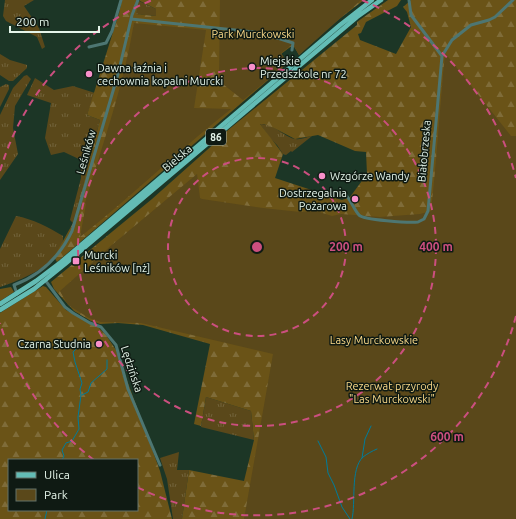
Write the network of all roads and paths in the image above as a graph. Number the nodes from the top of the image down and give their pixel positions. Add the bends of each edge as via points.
1 (121, 0) edge
2 (138, 0) edge
3 (372, 0) edge
4 (381, 0) edge
5 (409, 0) edge
6 (513, 0) edge
7 (131, 19) junction
8 (89, 47) dead end
9 (292, 50) dead end
10 (442, 56) junction
11 (345, 194) dead end
12 (45, 280) junction
13 (17, 294) junction
14 (0, 304) edge
15 (0, 310) edge
16 (160, 465) dead end

1 - 8 street via 106,43
2 - 7 street, Leśników
3 - 13 main road, Bielska / 86 via 61,262
4 - 12 main road, Bielska / 86
5 - 10 street via 411,15
6 - 10 street via 489,20 471,25 452,40
7 - 9 street via 262,33 293,43
7 - 13 street, Leśników via 120,67 72,230 52,261 26,280 14,285
10 - 11 street, Białobrzeska via 426,216 418,222 367,219 359,215
12 - 15 main road, Bielska / 86
12 - 16 street, Lędzińska via 65,307 101,327 116,345 128,389
13 - 14 main road, Bielska / 86

